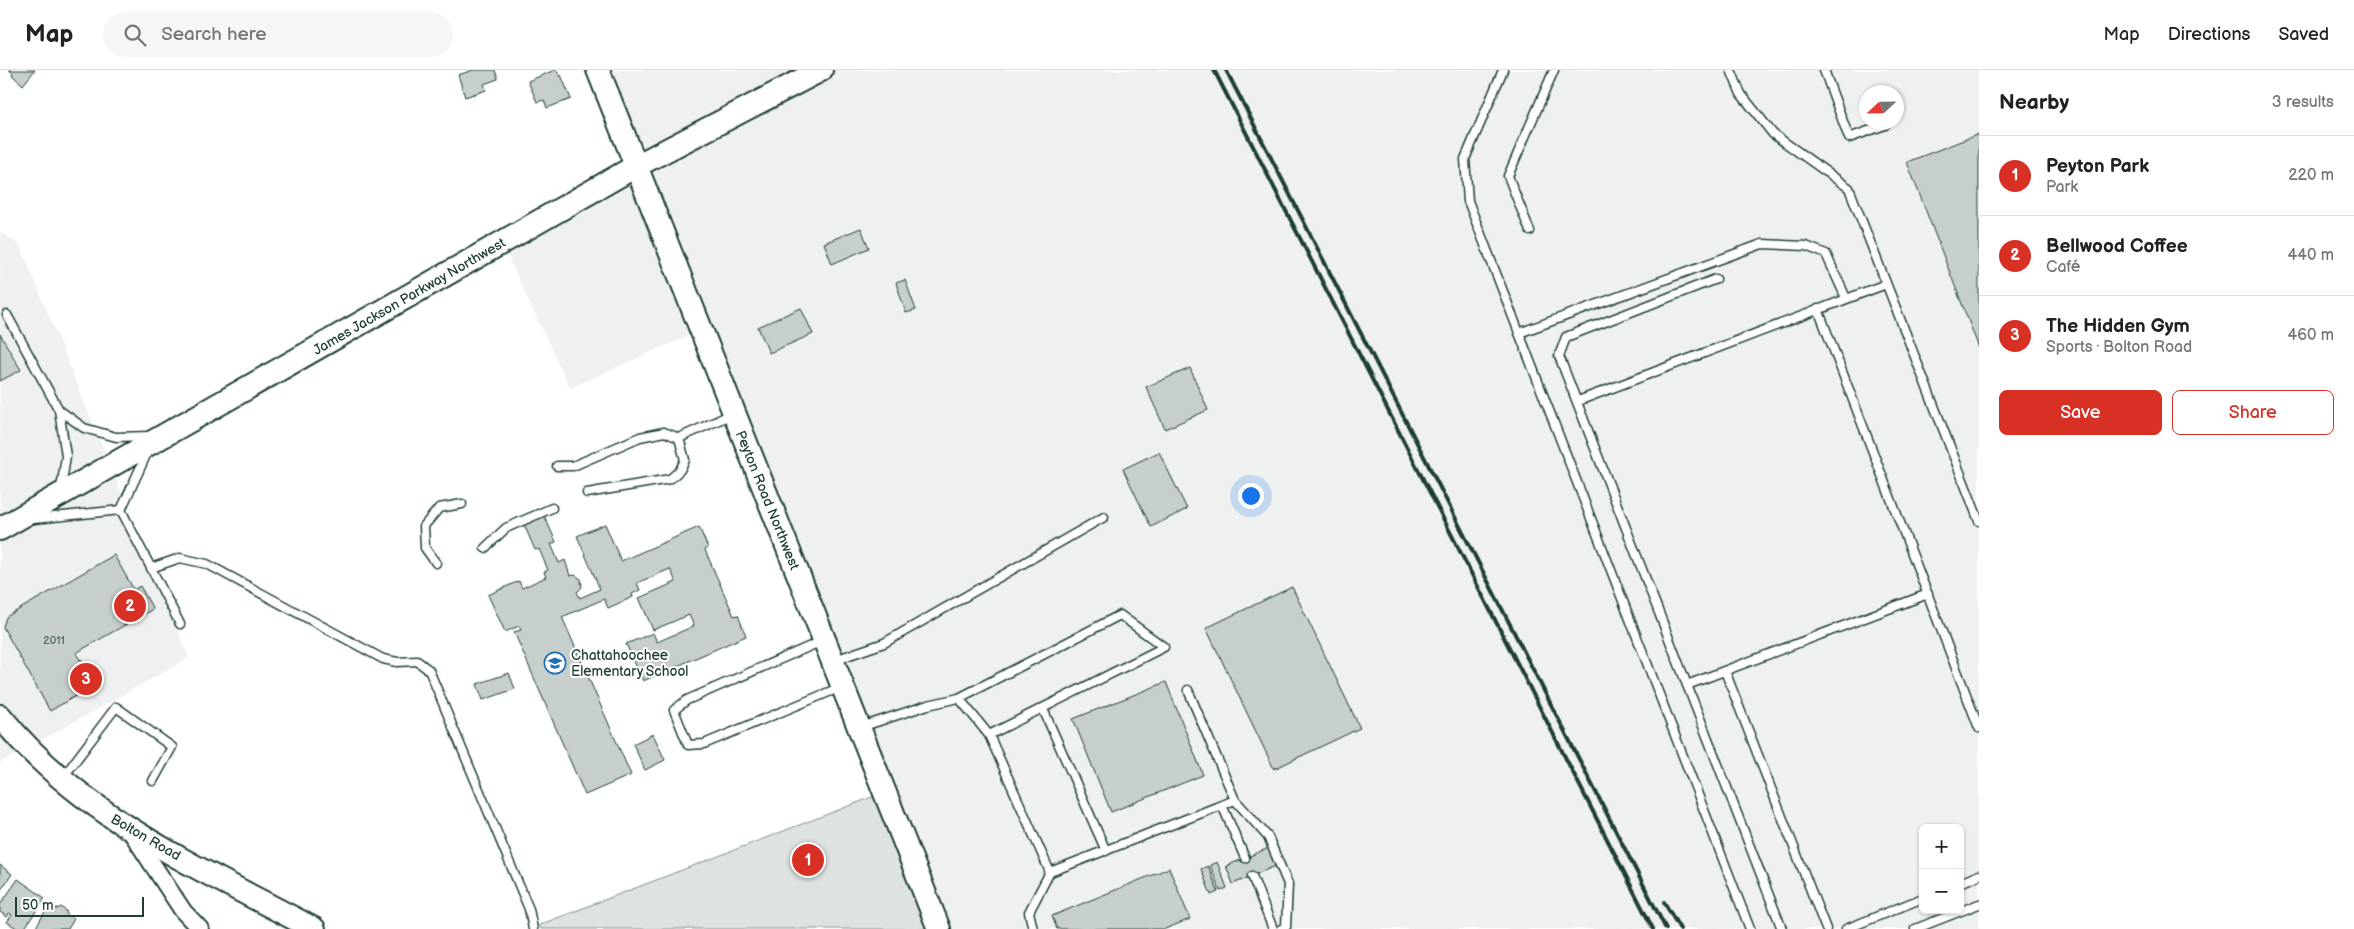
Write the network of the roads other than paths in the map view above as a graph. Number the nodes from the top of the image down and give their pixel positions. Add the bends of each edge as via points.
1 (598, 70) edge
2 (821, 70) edge
3 (1503, 70) edge
4 (1554, 70) edge
5 (1731, 70) edge
6 (1824, 70) edge
7 (1872, 130) edge
8 (636, 166) junction
9 (1530, 231) dead end
10 (1716, 279) dead end
11 (1886, 284) junction
12 (1846, 298) junction
13 (1818, 309) junction
14 (7, 315) dead end
15 (1519, 333) junction
16 (1578, 402) junction
17 (59, 410) junction
18 (734, 413) junction
19 (679, 438) junction
20 (157, 439) junction
21 (557, 466) dead end
22 (587, 493) dead end
23 (60, 495) junction
24 (462, 504) dead end
25 (552, 508) dead end
26 (121, 510) junction
27 (1104, 517) dead end
28 (1979, 522) edge
29 (8, 525) edge
30 (485, 548) dead end
31 (436, 563) dead end
32 (151, 568) junction
33 (1928, 594) junction
34 (180, 624) dead end
35 (828, 650) junction
36 (1725, 671) junction
37 (1687, 685) junction
38 (843, 686) junction
39 (1188, 690) dead end
40 (960, 698) junction
41 (1043, 709) junction
42 (0, 716) edge
43 (859, 727) junction
44 (1979, 728) edge
45 (989, 735) junction
46 (61, 780) junction
47 (153, 781) dead end
48 (1235, 800) junction
49 (1222, 806) junction
50 (131, 831) junction
51 (1106, 851) junction
52 (1245, 858) dead end
53 (1050, 872) junction
54 (1979, 875) edge
55 (1252, 876) dead end
56 (1964, 881) edge
57 (1919, 900) edge
58 (1979, 904) edge
59 (1285, 928) edge
60 (200, 929) edge
61 (314, 929) edge
62 (533, 929) edge
63 (939, 929) edge
64 (1033, 929) edge
65 (1272, 929) edge
66 (1750, 929) edge
67 (1782, 929) edge
68 (1826, 929) edge
69 (1846, 929) edge
70 (1915, 929) edge

1 - 8 main road, Peyton Road Northwest
2 - 8 main road, James Jackson Parkway Northwest
3 - 15 lane via 1465,159 1468,201
4 - 9 lane via 1508,176
5 - 11 lane via 1741,94 1773,134 1849,188
6 - 7 lane via 1850,138
8 - 18 main road, Peyton Road Northwest
8 - 20 main road, James Jackson Parkway Northwest
10 - 16 lane via 1566,337 1559,356
11 - 12 lane
11 - 28 lane
12 - 13 lane
12 - 15 lane via 1826,254 1806,246 1762,244
13 - 16 lane
13 - 33 lane
14 - 17 lane
15 - 66 lane
16 - 37 lane
17 - 20 lane via 84,428 116,437
17 - 23 lane via 66,456
18 - 19 lane
18 - 35 main road, Peyton Road Northwest
19 - 21 lane via 664,432 640,437 574,466
19 - 22 lane via 685,460 670,479
20 - 23 main road, James Jackson Parkway Northwest
20 - 26 lane
23 - 29 main road, James Jackson Parkway Northwest
24 - 31 lane via 439,508 424,526 425,548
25 - 30 lane via 506,528
26 - 29 lane
26 - 32 lane
27 - 35 lane via 884,643
32 - 34 lane
32 - 62 lane via 180,558 207,564 383,659 417,661 429,670 529,909
33 - 36 lane
33 - 44 lane
35 - 38 main road, Peyton Road Northwest
35 - 38 lane via 687,700 674,710 688,745 704,744
36 - 37 lane
36 - 68 lane
37 - 67 lane
38 - 43 main road, Peyton Road Northwest
39 - 48 lane
40 - 41 lane via 1120,615 1164,647
40 - 43 lane
40 - 45 lane
41 - 45 lane
41 - 51 lane
42 - 46 main road, Bolton Road
43 - 63 main road, Peyton Road Northwest
45 - 53 lane
46 - 47 lane via 116,707 172,747
46 - 50 main road, Bolton Road
48 - 49 lane
48 - 59 lane via 1268,837 1288,884
49 - 51 lane
49 - 52 lane
50 - 60 street via 183,911
50 - 61 main road, Bolton Road
51 - 53 lane
53 - 64 lane via 1029,912
54 - 56 lane
55 - 65 lane
57 - 69 lane
58 - 70 lane

